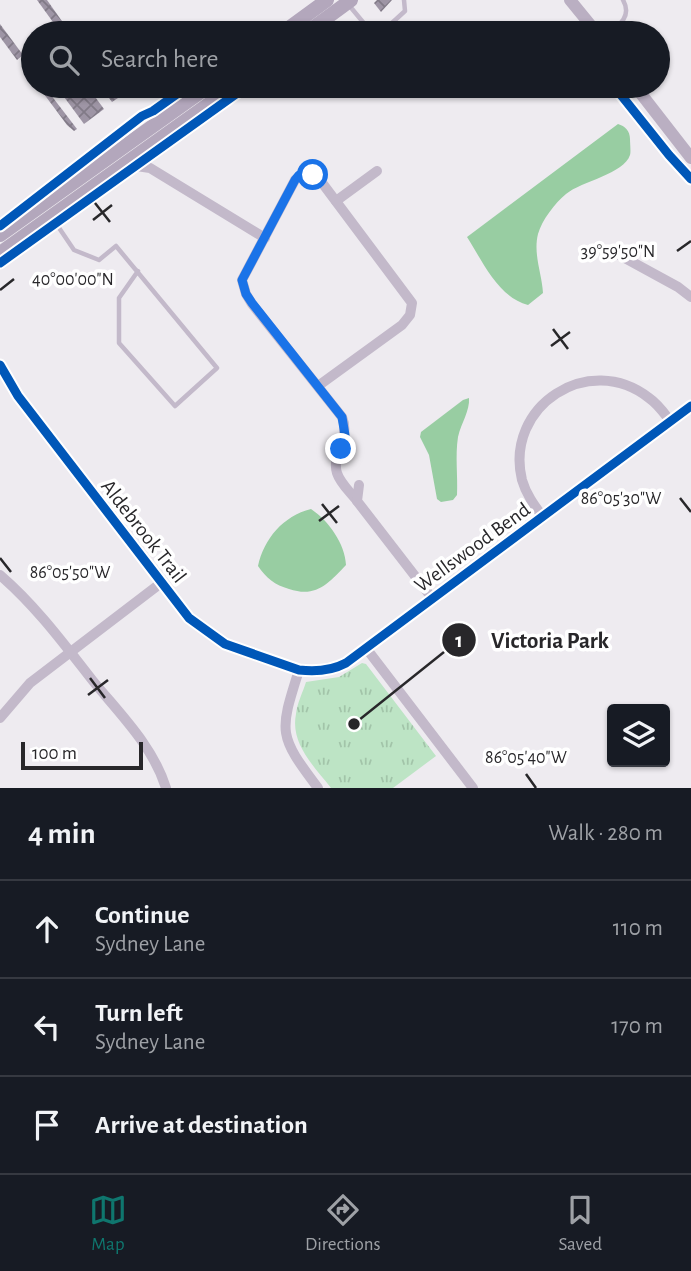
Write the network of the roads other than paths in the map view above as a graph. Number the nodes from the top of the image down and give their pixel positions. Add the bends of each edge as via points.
1 (327, 0) edge
2 (404, 0) edge
3 (570, 0) edge
4 (623, 0) edge
5 (348, 1) edge
6 (314, 6) edge
7 (296, 21) edge
8 (322, 21) edge
9 (363, 21) edge
10 (394, 21) edge
11 (587, 21) edge
12 (622, 21) edge
13 (193, 98) edge
14 (217, 98) edge
15 (644, 98) edge
16 (143, 150) junction
17 (691, 158) edge
18 (123, 164) junction
19 (150, 168) junction
20 (377, 171) dead end
21 (336, 201) junction
22 (46, 210) junction
23 (0, 235) edge
24 (265, 238) junction
25 (0, 253) edge
26 (614, 253) dead end
27 (138, 271) junction
28 (691, 298) edge
29 (0, 365) edge
30 (318, 386) junction
31 (691, 406) edge
32 (671, 422) junction
33 (359, 485) dead end
34 (357, 501) junction
35 (543, 517) junction
36 (0, 575) edge
37 (161, 583) junction
38 (432, 598) junction
39 (366, 648) junction
40 (70, 652) junction
41 (299, 670) junction
42 (0, 718) edge
43 (166, 788) edge
44 (318, 788) edge
45 (473, 788) edge

1 - 6 main road
2 - 10 lane via 405,11
3 - 11 street
4 - 12 lane via 626,9
5 - 8 main road
5 - 9 lane
6 - 7 main road
13 - 22 main road
14 - 16 main road
15 - 17 street
16 - 18 main road
16 - 19 street
18 - 19 street
18 - 22 main road
19 - 24 street
20 - 21 street
21 - 24 street via 313,175 299,175
21 - 30 street via 412,303 402,325
22 - 23 main road
22 - 25 main road
22 - 27 lane via 74,250 99,260 116,246
24 - 30 street via 242,280 243,287
26 - 28 street
27 - 27 lane via 217,368 175,406 119,343 119,298
29 - 37 street, Aldebrook Trail via 18,396
30 - 34 street via 345,425 337,475
31 - 32 street, Wellswood Bend
32 - 35 street, Wellswood Bend
32 - 35 street via 648,396 619,382 586,381 554,395 534,415 520,453 524,487
33 - 34 street
34 - 38 street
35 - 38 street, Wellswood Bend
36 - 40 street via 33,606
37 - 40 street
37 - 41 street, Aldebrook Trail via 209,635
38 - 39 street, Wellswood Bend
39 - 41 street, Wellswood Bend via 339,667
39 - 45 street
40 - 42 street via 24,689
40 - 43 street via 153,757
41 - 44 street via 285,732 290,750

